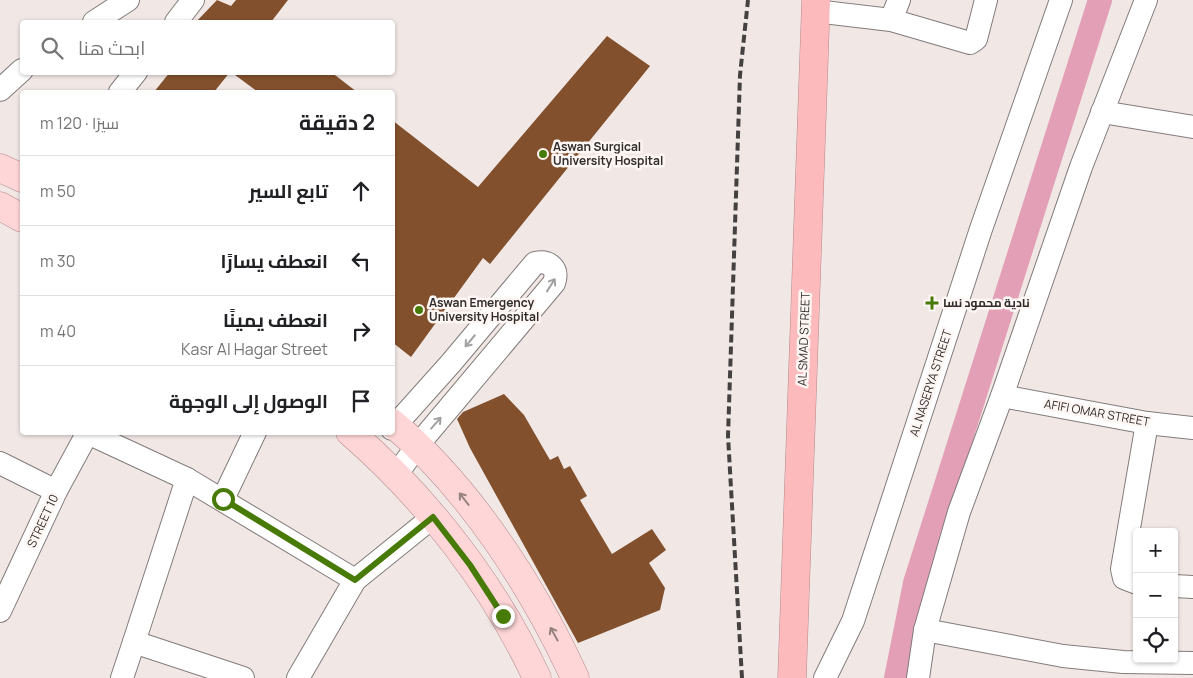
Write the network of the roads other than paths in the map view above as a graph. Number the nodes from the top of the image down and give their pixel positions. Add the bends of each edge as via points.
1 (128, 0) edge
2 (193, 0) edge
3 (986, 0) edge
4 (1061, 0) edge
5 (1146, 0) edge
6 (815, 5) edge
7 (895, 10) edge
8 (97, 20) edge
9 (178, 20) edge
10 (14, 73) edge
11 (134, 75) edge
12 (0, 90) edge
13 (122, 90) edge
14 (1102, 112) junction
15 (1193, 128) edge
16 (0, 168) edge
17 (20, 177) edge
18 (0, 206) edge
19 (20, 217) edge
20 (1002, 396) junction
21 (1147, 423) junction
22 (395, 426) edge
23 (1193, 428) edge
24 (87, 435) edge
25 (92, 435) edge
26 (254, 435) edge
27 (389, 435) edge
28 (393, 435) edge
29 (417, 446) junction
30 (0, 463) edge
31 (396, 475) junction
32 (187, 479) junction
33 (56, 491) junction
34 (223, 499) junction
35 (433, 517) junction
36 (355, 580) junction
37 (1133, 581) edge
38 (1178, 586) edge
39 (1193, 586) edge
40 (2, 601) edge
41 (925, 630) junction
42 (134, 642) junction
43 (1193, 663) edge
44 (1110, 669) edge
45 (122, 678) edge
46 (243, 678) edge
47 (298, 678) edge
48 (537, 678) edge
49 (575, 678) edge
50 (792, 678) edge
51 (825, 678) edge
52 (918, 678) edge

1 - 8 street
2 - 9 street
3 - 7 street via 976,39 970,43
4 - 51 street, AL NASERYA STREET via 981,229 853,621
5 - 14 street
6 - 7 street
6 - 50 highway, AL SMAD STREET
10 - 12 street
11 - 13 street
14 - 15 street
14 - 20 street
16 - 17 main road
18 - 19 main road
20 - 21 street, AFIFI OMAR STREET
20 - 41 street via 959,512
21 - 23 street, AFIFI OMAR STREET
21 - 37 street via 1122,569 1124,578
29 -> 22 street via 554,283 555,268 535,262
24 - 33 street, STREET 10
25 - 32 street
26 - 34 street
27 - 31 main road
28 - 29 main road
29 - 31 street
49 -> 29 main road via 532,595 498,542
30 - 33 street
31 - 35 main road
32 - 34 street
32 - 42 street
33 - 40 street, STREET 10
34 - 36 street
35 - 36 street
35 - 48 main road via 503,616
36 - 47 street
38 - 39 street
41 - 44 street via 1063,656
41 - 52 street
42 - 45 street
42 - 46 street
43 - 44 street

